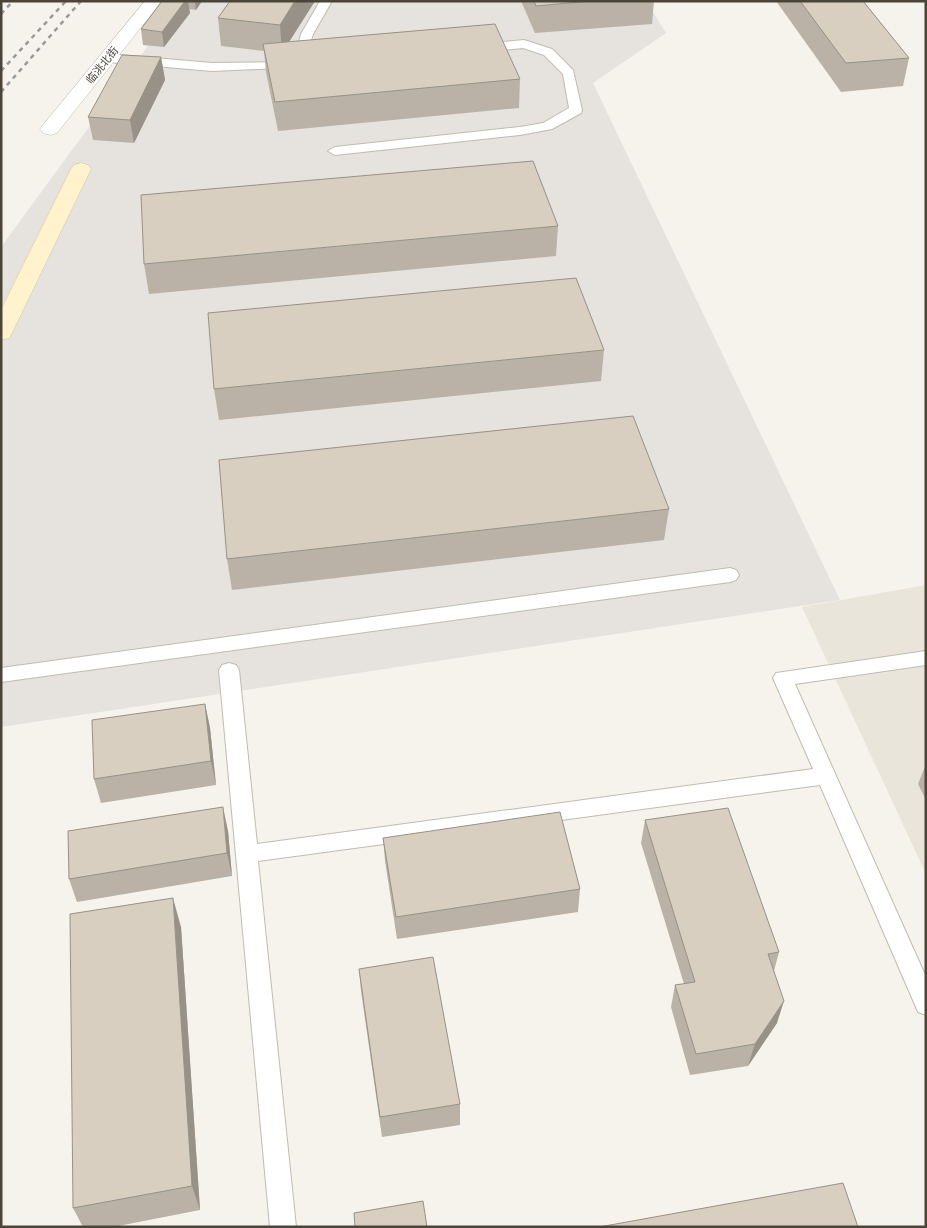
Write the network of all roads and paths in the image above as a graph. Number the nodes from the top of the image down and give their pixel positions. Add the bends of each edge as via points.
1 (154, 1) edge
2 (326, 1) edge
3 (466, 49) edge
4 (108, 58) junction
5 (50, 129) dead end
6 (335, 151) dead end
7 (82, 169) dead end
8 (1, 334) edge
9 (730, 575) dead end
10 (926, 658) edge
11 (229, 670) dead end
12 (1, 675) edge
13 (826, 776) junction
14 (246, 854) junction
15 (926, 1004) edge
16 (283, 1227) edge

1 - 4 street, 临洮北街
2 - 4 lane via 307,34 304,63 212,67
3 - 6 lane via 524,44 548,52 569,73 576,110 546,126 520,131
4 - 5 street, 临洮北街
7 - 8 street
9 - 12 lane
10 - 13 lane via 783,678
11 - 14 lane
13 - 14 lane
13 - 15 lane
14 - 16 lane

